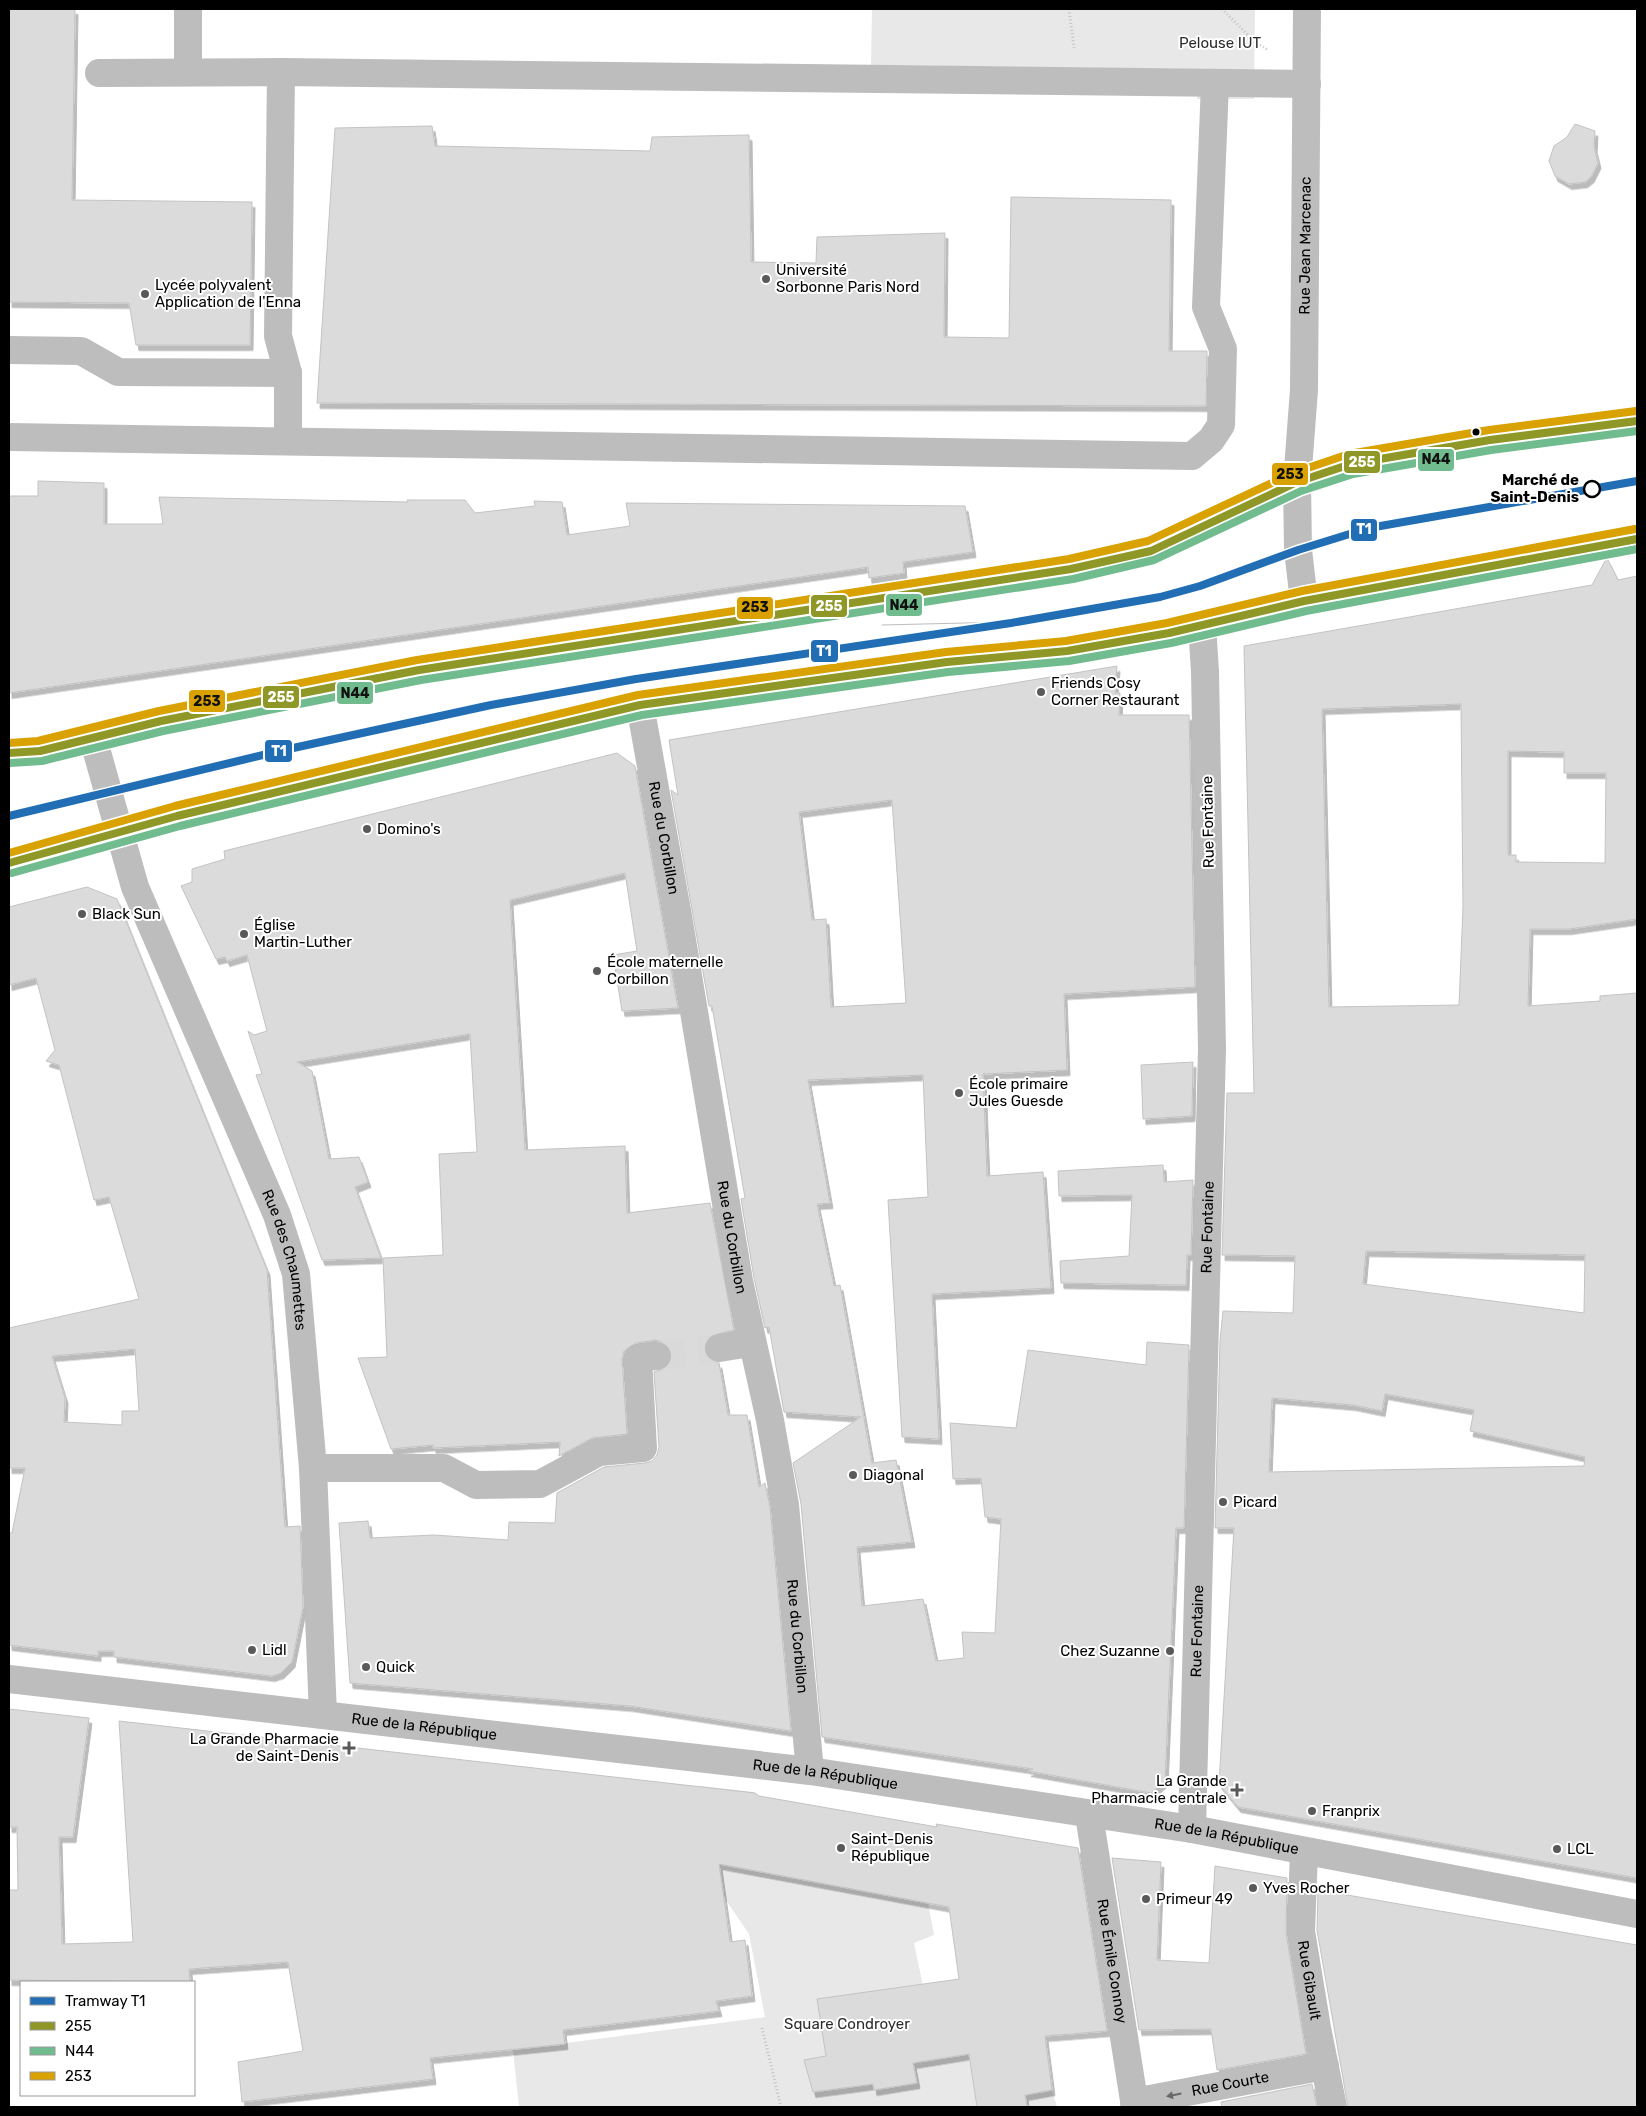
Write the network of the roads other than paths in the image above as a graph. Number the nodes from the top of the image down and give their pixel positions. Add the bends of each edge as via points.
1 (188, 9) edge
2 (1308, 9) edge
3 (188, 72) junction
4 (281, 72) junction
5 (98, 73) dead end
6 (1307, 79) junction
7 (1215, 83) junction
8 (9, 350) edge
9 (288, 373) junction
10 (1637, 421) edge
11 (9, 437) edge
12 (288, 441) junction
13 (1297, 482) junction
14 (1637, 539) edge
15 (1304, 601) junction
16 (1202, 624) junction
17 (640, 705) junction
18 (93, 738) junction
19 (9, 753) edge
20 (119, 834) junction
21 (9, 863) edge
22 (751, 1343) junction
23 (719, 1348) tunnel mouth
24 (657, 1356) tunnel mouth
25 (313, 1468) junction
26 (9, 1680) edge
27 (323, 1715) junction
28 (810, 1771) junction
29 (1089, 1815) junction
30 (1192, 1829) junction
31 (1304, 1852) junction
32 (1637, 1914) edge
33 (1325, 2066) junction
34 (1134, 2105) edge
35 (1333, 2107) edge

1 - 3 street
2 - 6 street, Rue Jean Marcenac
3 - 4 street
3 - 5 street
4 - 7 street
4 - 9 street via 278,336
6 - 7 street
6 - 13 street, Rue Jean Marcenac via 1304,390
7 - 12 street via 1206,308 1223,349 1220,425 1211,440 1192,456
8 - 9 street via 81,351 118,372
9 - 12 street
10 - 13 street via 1490,440 1351,464
11 - 12 street
13 - 15 street, Rue Jean Marcenac via 1298,550
13 - 18 street via 1151,551 1071,569 419,670 161,721
14 - 15 street
15 - 16 street
16 - 17 street via 1067,651 947,662
16 - 30 street, Rue Fontaine via 1212,1049
17 - 20 street via 177,816
17 - 22 street, Rue du Corbillon
18 - 19 street via 40,751
18 - 20 street, Rue des Chaumettes
20 - 21 street
20 - 25 street, Rue des Chaumettes via 135,887 277,1215 296,1274
22 - 23 street
22 - 28 street, Rue du Corbillon via 770,1420 784,1505
24 - 25 street via 638,1358 643,1448 575,1453 540,1484 476,1485 444,1468
25 - 27 street, Rue des Chaumettes
26 - 27 street, Rue de la République
27 - 28 street, Rue de la République
28 - 29 street, Rue de la République
29 - 30 street, Rue de la République
29 - 34 street, Rue Émile Connoy
30 - 31 street, Rue de la République
31 - 32 street, Rue de la République
31 - 33 street, Rue Gibault via 1301,1931
33 -> 34 street, Rue Courte
33 - 35 street, Rue Gibault

